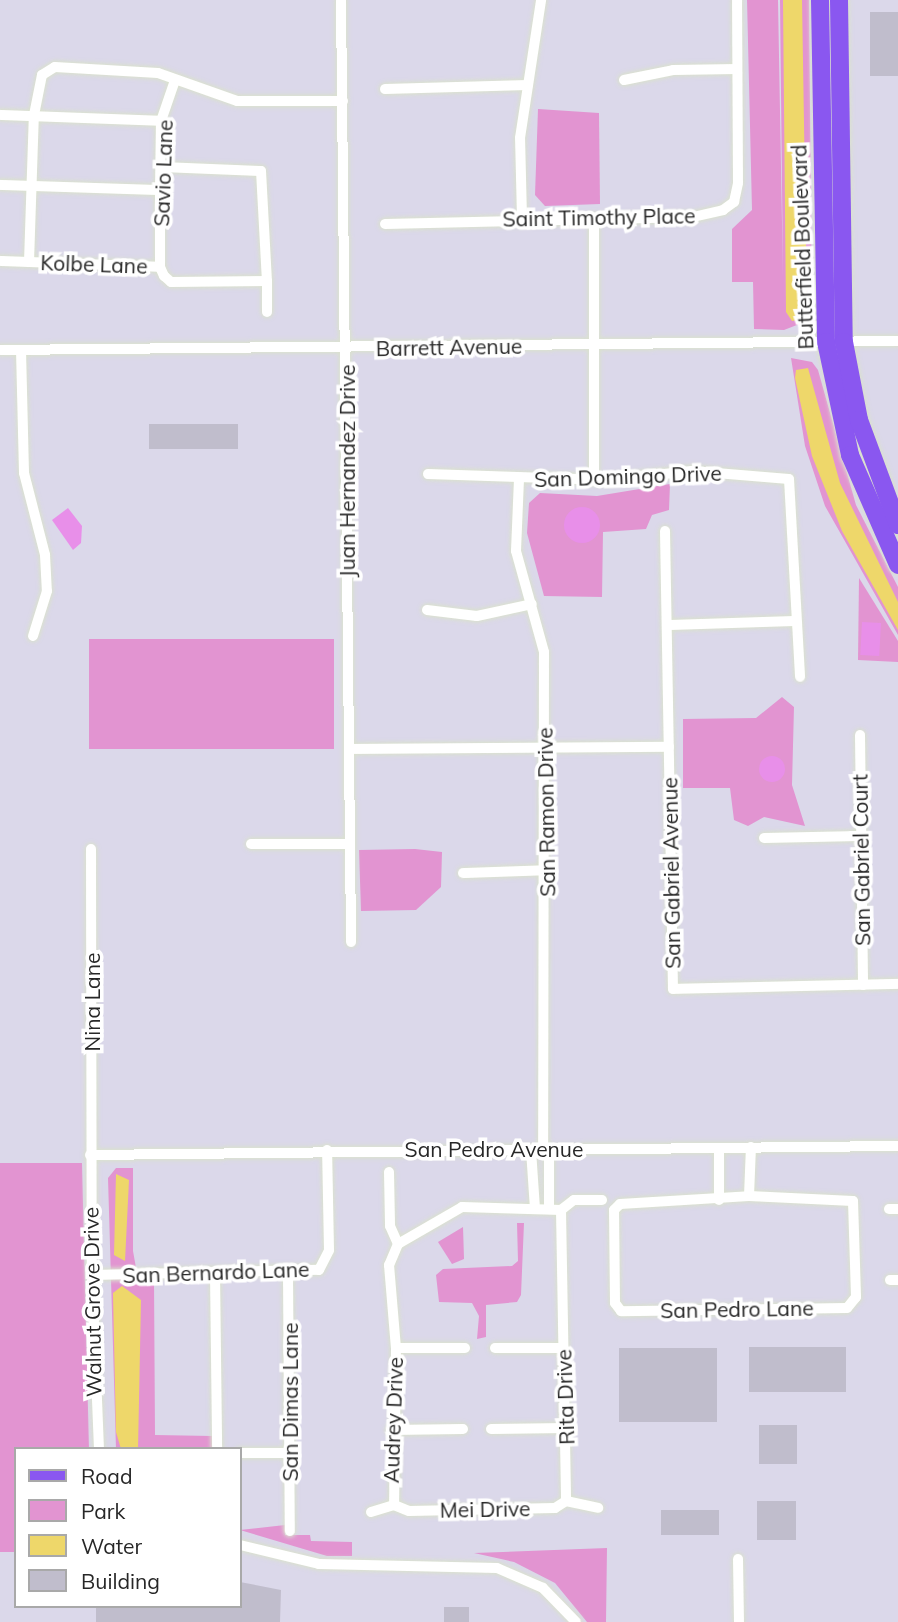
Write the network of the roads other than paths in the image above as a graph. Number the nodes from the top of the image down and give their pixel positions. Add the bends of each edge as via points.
1 (341, 0) edge
2 (541, 0) edge
3 (737, 0) edge
4 (820, 0) edge
5 (839, 0) edge
6 (737, 69) junction
7 (175, 80) junction
8 (624, 80) dead end
9 (528, 85) junction
10 (385, 89) dead end
11 (343, 101) junction
12 (0, 115) edge
13 (34, 115) junction
14 (161, 121) junction
15 (161, 167) junction
16 (0, 185) edge
17 (30, 186) junction
18 (160, 190) junction
19 (522, 218) junction
20 (594, 218) junction
21 (385, 224) dead end
22 (0, 261) edge
23 (29, 262) junction
24 (160, 267) junction
25 (267, 281) junction
26 (267, 312) dead end
27 (898, 341) edge
28 (835, 342) junction
29 (596, 346) junction
30 (346, 348) junction
31 (0, 349) edge
32 (21, 350) junction
33 (428, 474) dead end
34 (519, 479) junction
35 (594, 480) junction
36 (898, 525) edge
37 (665, 531) dead end
38 (898, 565) edge
39 (532, 604) junction
40 (427, 610) dead end
41 (794, 621) junction
42 (670, 625) junction
43 (33, 636) dead end
44 (800, 677) dead end
45 (860, 735) dead end
46 (669, 747) junction
47 (545, 748) junction
48 (349, 749) junction
49 (860, 836) junction
50 (764, 838) dead end
51 (251, 844) dead end
52 (350, 844) junction
53 (91, 849) dead end
54 (547, 870) junction
55 (463, 873) dead end
56 (351, 942) dead end
57 (863, 985) junction
58 (898, 985) edge
59 (898, 1146) edge
60 (751, 1147) junction
61 (719, 1148) junction
62 (327, 1150) junction
63 (541, 1150) junction
64 (90, 1155) junction
65 (389, 1172) dead end
66 (533, 1181) junction
67 (551, 1181) junction
68 (748, 1196) junction
69 (602, 1200) dead end
70 (719, 1200) junction
71 (535, 1208) junction
72 (555, 1209) junction
73 (398, 1244) junction
74 (215, 1273) junction
75 (288, 1273) junction
76 (92, 1275) junction
77 (396, 1348) junction
78 (465, 1348) dead end
79 (561, 1348) junction
80 (495, 1349) dead end
81 (567, 1428) junction
82 (463, 1429) dead end
83 (491, 1429) dead end
84 (391, 1430) junction
85 (99, 1447) edge
86 (218, 1447) edge
87 (242, 1453) edge
88 (290, 1453) junction
89 (566, 1502) junction
90 (394, 1505) junction
91 (598, 1508) dead end
92 (371, 1512) dead end
93 (290, 1531) dead end
94 (242, 1545) edge
95 (738, 1559) dead end
96 (576, 1622) edge
97 (739, 1622) edge

1 - 11 street, Juan Hernandez Drive
2 - 9 street
3 - 6 street, Saint Timothy Place
4 - 28 main road, Butterfield Boulevard
5 - 28 main road, Butterfield Boulevard
6 - 8 street via 673,70
6 - 20 street, Saint Timothy Place via 734,202 693,217
7 - 11 street via 237,101
7 - 13 street via 158,73 54,67 42,75
7 - 14 street, Savio Lane
9 - 10 street
9 - 19 street
11 - 30 street, Juan Hernandez Drive
12 - 13 street
13 - 14 street
13 - 17 street
14 - 15 street, Savio Lane
15 - 18 street, Savio Lane
15 - 25 street via 261,172
16 - 17 street
17 - 18 street
17 - 23 street
18 - 24 street, Savio Lane
19 - 20 street, Saint Timothy Place
19 - 21 street, Saint Timothy Place
20 - 29 street
22 - 23 street, Kolbe Lane
23 - 24 street, Kolbe Lane
24 - 25 street via 172,282
25 - 26 street
27 - 28 street, Barrett Avenue
28 - 29 street, Barrett Avenue
28 - 36 main road, Butterfield Boulevard
28 - 38 main road, Butterfield Boulevard via 850,455
29 - 30 street, Barrett Avenue
29 - 35 street
30 - 32 street, Barrett Avenue
30 - 48 street, Juan Hernandez Drive
31 - 32 street, Barrett Avenue
32 - 43 street via 24,473 45,555 47,591
33 - 34 street, San Domingo Drive
34 - 35 street, San Domingo Drive
34 - 39 street, San Ramon Drive via 516,551
35 - 41 street, San Domingo Drive via 692,471 789,479
37 - 42 street, San Gabriel Avenue
39 - 40 street via 477,616
39 - 47 street, San Ramon Drive via 544,652
41 - 42 street
41 - 44 street, San Domingo Drive
42 - 46 street, San Gabriel Avenue
45 - 49 street, San Gabriel Court
46 - 47 street
46 - 57 street, San Gabriel Avenue via 673,989
47 - 48 street
47 - 54 street, San Ramon Drive
48 - 52 street, Juan Hernandez Drive
49 - 50 street
49 - 57 street, San Gabriel Court
51 - 52 street
52 - 56 street, Juan Hernandez Drive
53 - 64 street, Nina Lane
54 - 55 street
54 - 63 street, San Ramon Drive
57 - 58 street, San Gabriel Avenue
59 - 60 street, San Pedro Avenue
60 - 61 street, San Pedro Avenue
60 - 68 street
61 - 63 street, San Pedro Avenue
61 - 70 street
62 - 63 street, San Pedro Avenue
62 - 64 street, San Pedro Avenue
62 - 75 street, San Bernardo Lane via 329,1250 319,1269
63 - 66 street, San Ramon Drive
63 - 67 street, San Ramon Drive
64 - 76 street, Walnut Grove Drive
65 - 73 street, Audrey Drive via 390,1226
66 - 67 street
66 - 71 street, San Ramon Drive
67 - 72 street, San Ramon Drive
68 - 70 street, San Pedro Lane
68 - 70 street, San Pedro Lane via 853,1200 856,1297 847,1308 621,1311 615,1303 614,1210 620,1204
69 - 72 street via 573,1200
71 - 72 street
71 - 73 street via 462,1207
72 - 79 street, Rita Drive via 566,1307
73 - 77 street, Audrey Drive via 389,1265
74 - 75 street, San Bernardo Lane
74 - 76 street, San Bernardo Lane
74 - 86 street
75 - 88 street, San Dimas Lane
76 - 85 street, Walnut Grove Drive
77 - 78 street
77 - 84 street, Audrey Drive
79 - 80 street
79 - 81 street, Rita Drive
81 - 83 street
81 - 89 street, Rita Drive
82 - 84 street
84 - 90 street, Audrey Drive
87 - 88 street
88 - 93 street, San Dimas Lane
89 - 90 street, Mei Drive via 555,1508 409,1511
89 - 91 street, Mei Drive
90 - 92 street, Mei Drive
94 - 96 street via 319,1564 497,1568 543,1588
95 - 97 street

